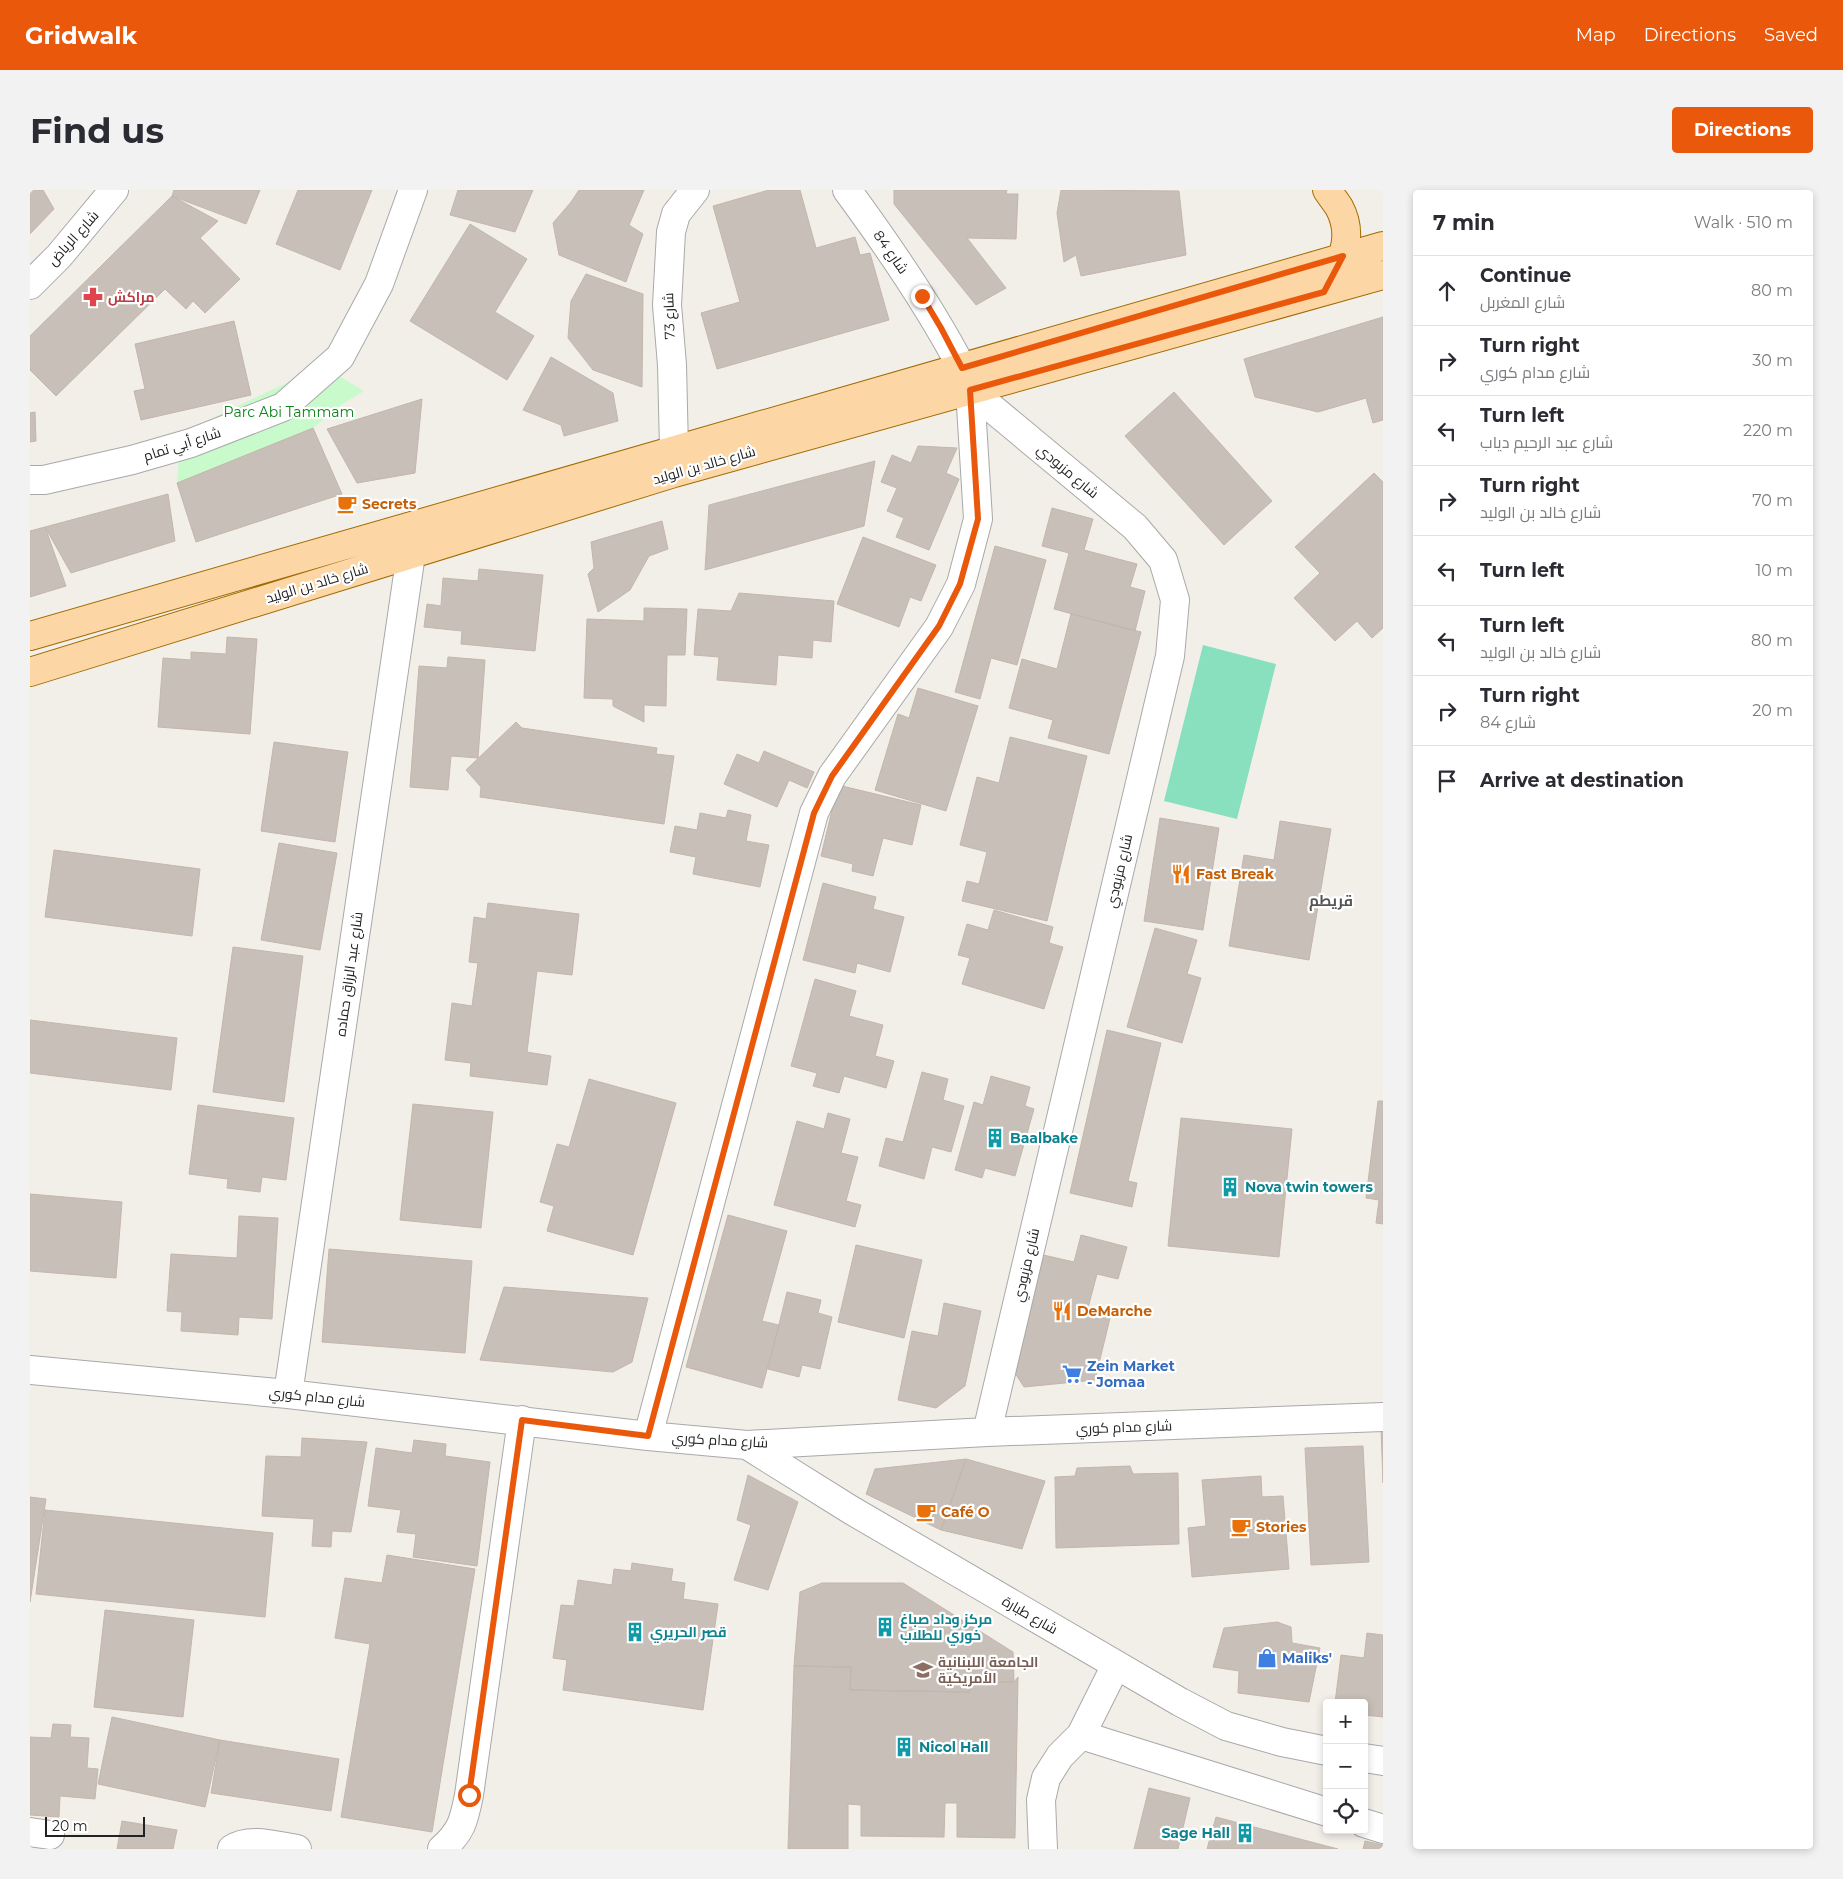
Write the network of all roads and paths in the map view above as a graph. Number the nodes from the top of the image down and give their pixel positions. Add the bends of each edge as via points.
1 (114, 190) edge
2 (413, 190) edge
3 (695, 190) edge
4 (847, 190) edge
5 (1328, 190) edge
6 (1383, 246) edge
7 (1343, 256) junction
8 (1383, 275) edge
9 (30, 285) edge
10 (1324, 292) junction
11 (966, 379) junction
12 (674, 449) junction
13 (30, 480) edge
14 (411, 554) junction
15 (32, 636) edge
16 (30, 672) edge
17 (30, 1370) edge
18 (288, 1394) junction
19 (1383, 1417) edge
20 (522, 1420) junction
21 (987, 1432) junction
22 (648, 1436) junction
23 (747, 1445) junction
24 (1116, 1665) junction
25 (1081, 1735) junction
26 (1323, 1750) edge
27 (1368, 1759) edge
28 (1383, 1761) edge
29 (1323, 1811) edge
30 (1368, 1824) edge
31 (1383, 1829) edge
32 (232, 1849) edge
33 (297, 1849) edge
34 (442, 1849) edge
35 (1043, 1849) edge

1 - 9 street, شارع الرياض via 59,256
2 - 13 street, شارع أبي تمام via 379,284 340,356 283,407 191,442 132,460 44,480
3 - 12 street, شارع 73 via 676,214 668,262
4 - 11 street, شارع 84 via 922,296
5 - 7 main road via 1345,219 1347,235
6 - 7 main road, شارع خالد بن الوليد
7 - 10 main road
7 - 11 main road, شارع خالد بن الوليد
8 - 10 main road, شارع خالد بن الوليد
10 - 11 main road, شارع خالد بن الوليد
11 - 12 main road, شارع خالد بن الوليد
11 - 14 main road, شارع خالد بن الوليد
11 - 21 street, شارع مزبودي via 1135,527 1163,560 1175,600 1170,656
11 - 22 street via 978,519 960,584 939,626 832,776 814,813
12 - 15 main road, شارع خالد بن الوليد
14 - 16 main road, شارع خالد بن الوليد
14 - 18 street, شارع عبد الرزاق حماده
17 - 18 street, شارع مدام كوري
18 - 20 street, شارع مدام كوري
19 - 21 street, شارع مدام كوري
20 - 22 street, شارع مدام كوري
20 - 34 street via 469,1795 464,1819 455,1838
21 - 23 street, شارع مدام كوري
22 - 23 street, شارع مدام كوري
23 - 24 street, شارع طبارة via 851,1510
24 - 25 street
24 - 26 street, شارع طبارة via 1226,1726
25 - 29 street
25 - 35 street via 1060,1756 1046,1778 1041,1800
27 - 28 street
30 - 31 street
32 - 33 street via 254,1843

